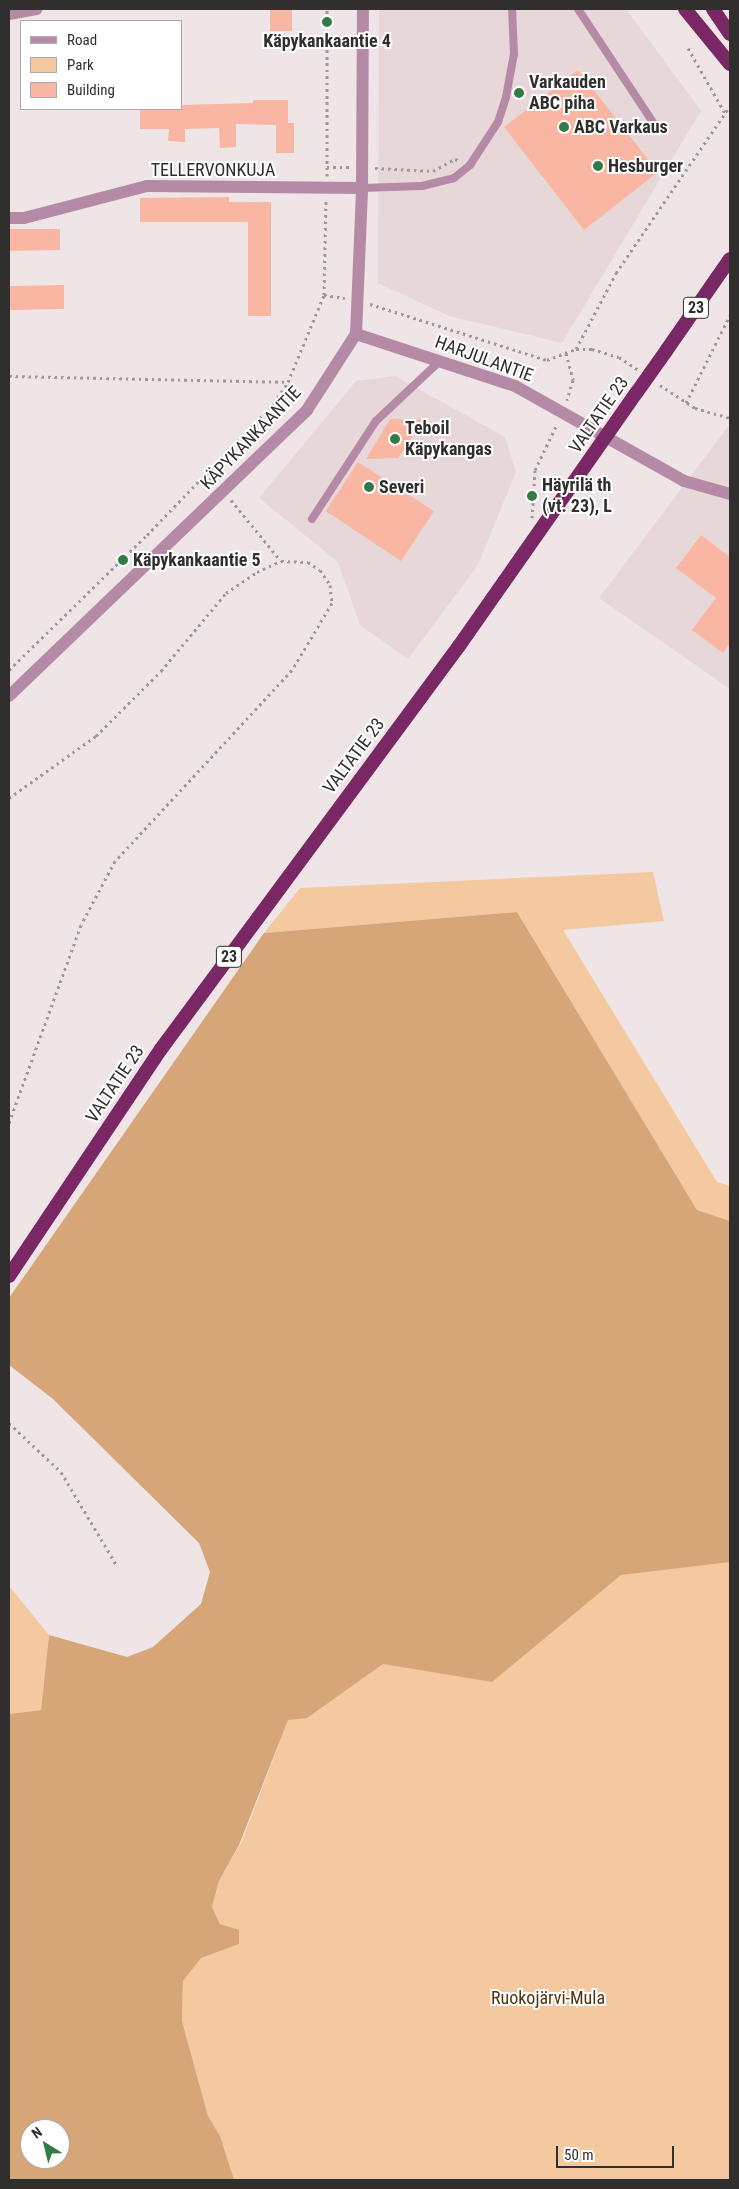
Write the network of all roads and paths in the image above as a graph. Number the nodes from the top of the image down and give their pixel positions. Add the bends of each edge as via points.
1 (37, 9) edge
2 (327, 9) edge
3 (363, 9) edge
4 (512, 9) edge
5 (578, 9) edge
6 (686, 9) edge
7 (713, 9) edge
8 (9, 14) edge
9 (730, 34) edge
10 (688, 48) dead end
11 (730, 64) edge
12 (730, 106) edge
13 (725, 113) junction
14 (654, 124) dead end
15 (470, 165) junction
16 (327, 167) junction
17 (362, 167) junction
18 (327, 187) junction
19 (362, 188) junction
20 (9, 218) edge
21 (730, 259) edge
22 (324, 295) junction
23 (356, 300) junction
24 (730, 315) edge
25 (356, 334) junction
26 (576, 348) junction
27 (566, 353) junction
28 (440, 361) junction
29 (642, 372) dead end
30 (9, 376) edge
31 (288, 382) junction
32 (657, 382) dead end
33 (686, 403) junction
34 (564, 411) junction
35 (730, 418) edge
36 (606, 438) junction
37 (205, 473) junction
38 (225, 492) junction
39 (730, 494) edge
40 (312, 519) dead end
41 (531, 545) junction
42 (281, 561) junction
43 (9, 670) edge
44 (9, 696) edge
45 (9, 798) edge
46 (9, 1123) edge
47 (9, 1276) edge
48 (9, 1423) edge
49 (117, 1566) dead end

1 - 8 street
2 - 16 path
3 - 17 street
4 - 15 lane via 514,54 506,97 498,122
5 - 14 lane
6 - 11 highway
7 - 9 highway
10 - 13 path
12 - 13 path
13 - 26 path via 616,273
15 - 17 path via 455,158 433,170
15 - 19 lane via 454,178 422,186
16 - 17 path
16 - 18 path
17 - 19 street
18 - 19 street, TELLERVONKUJA
18 - 20 street, TELLERVONKUJA via 147,186 24,218
18 - 22 path
19 - 23 street
21 - 36 highway, VALTATIE 23 / 23, bridge
22 - 23 path
22 - 31 path
23 - 25 street
23 - 27 path via 546,360
24 - 33 path
25 - 28 street, HARJULANTIE
25 - 38 street, KÄPYKANKAANTIE via 307,410
26 - 27 path
26 - 29 path via 619,358
27 - 34 path via 573,380
28 - 34 street, HARJULANTIE via 515,386
28 - 40 lane via 376,422
30 - 31 path
31 - 37 path via 274,404
32 - 33 path
33 - 35 path
34 - 36 street, HARJULANTIE
34 - 41 path via 535,470
36 - 39 street, HARJULANTIE via 684,481
36 - 41 highway, VALTATIE 23 / 23
37 - 38 path
37 - 43 path via 147,536
38 - 42 path
38 - 44 street, KÄPYKANKAANTIE
41 - 47 highway, VALTATIE 23 / 23 via 161,1049
42 - 45 path via 257,572 226,593 161,671 96,736
42 - 46 path via 308,562 320,570 330,585 332,603 292,670 115,861 81,925
48 - 49 path via 61,1472

